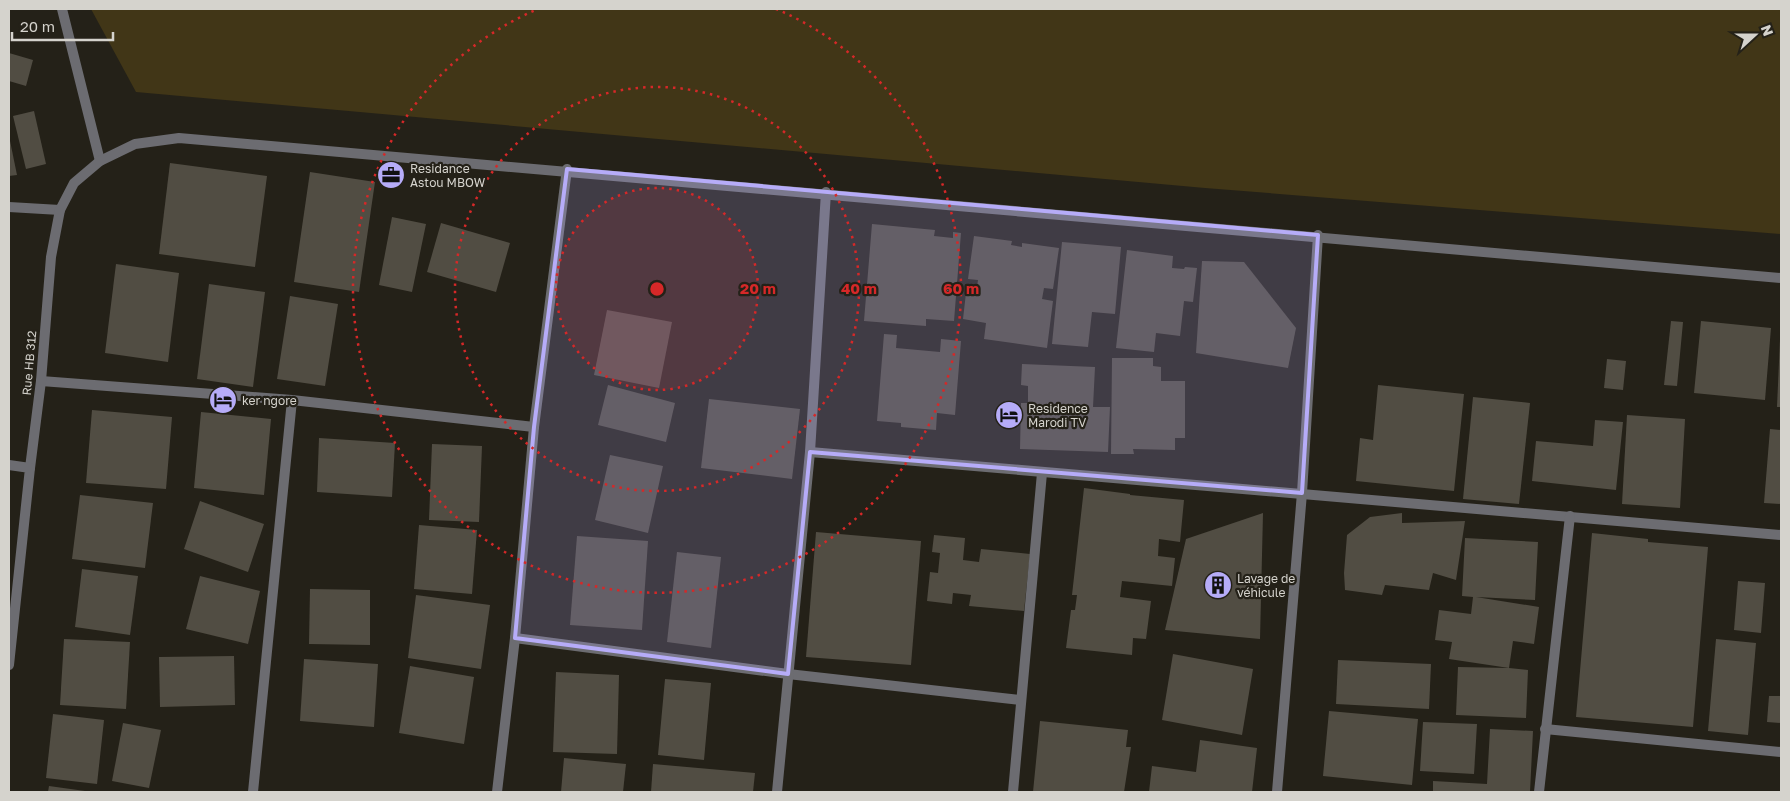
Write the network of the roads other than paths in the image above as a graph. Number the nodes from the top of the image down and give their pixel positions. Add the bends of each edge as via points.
1 (62, 9) edge
2 (100, 160) junction
3 (567, 169) junction
4 (826, 192) junction
5 (9, 207) edge
6 (60, 210) junction
7 (1318, 235) junction
8 (1781, 278) edge
9 (41, 381) junction
10 (292, 400) junction
11 (534, 426) junction
12 (810, 452) junction
13 (9, 465) edge
14 (30, 468) junction
15 (1042, 472) junction
16 (1302, 493) junction
17 (1570, 516) junction
18 (1781, 535) edge
19 (515, 638) junction
20 (9, 661) edge
21 (788, 674) junction
22 (1021, 700) junction
23 (1545, 728) junction
24 (1781, 752) edge
25 (253, 792) edge
26 (497, 792) edge
27 (777, 792) edge
28 (1013, 792) edge
29 (1277, 792) edge
30 (1539, 792) edge

1 - 2 street
2 - 3 street, Rue HB 312 via 135,144 179,138
2 - 6 street, Rue HB 312 via 74,183
3 - 4 street, Rue HB 312
3 - 11 street
4 - 7 street, Rue HB 312
4 - 12 street
5 - 6 street
6 - 9 street, Rue HB 312 via 51,257
7 - 8 street, Rue HB 312
7 - 16 street
9 - 10 street
9 - 14 street, Rue HB 312
10 - 11 street
10 - 25 street
11 - 19 street
12 - 15 street
12 - 21 street
13 - 14 street
14 - 20 street, Rue HB 312
15 - 16 street
15 - 22 street
16 - 17 street
16 - 29 street
17 - 18 street
17 - 23 street
19 - 21 street
19 - 26 street
21 - 22 street
21 - 27 street
22 - 28 street
23 - 24 street
23 - 30 street

